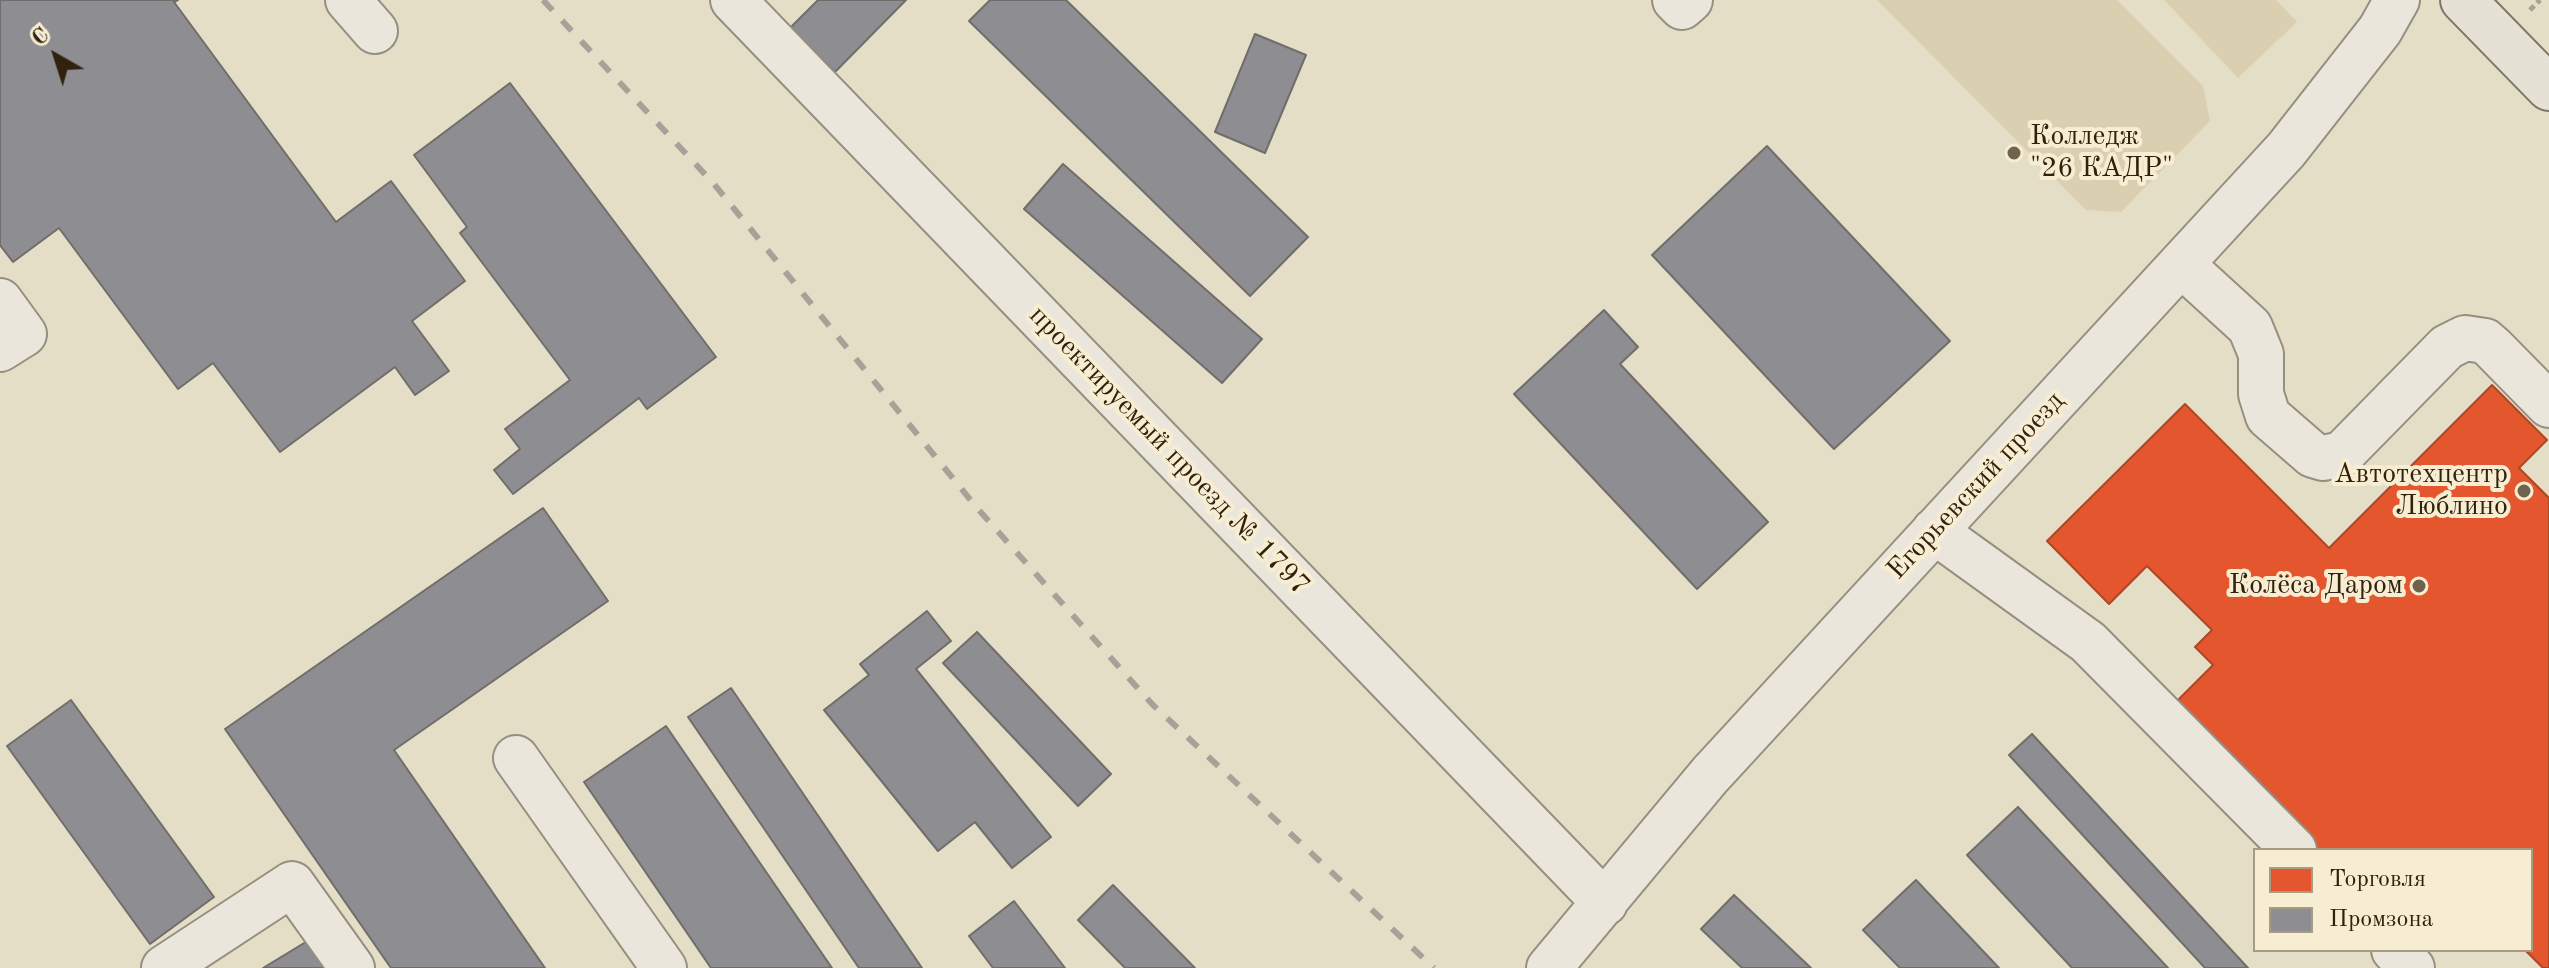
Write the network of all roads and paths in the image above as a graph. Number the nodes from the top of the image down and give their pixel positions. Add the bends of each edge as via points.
1 (733, 0) edge
2 (1675, 0) edge
3 (1690, 0) edge
4 (2397, 0) edge
5 (2463, 0) edge
6 (2549, 88) edge
7 (2181, 264) junction
8 (0, 301) edge
9 (0, 349) edge
10 (2549, 405) edge
11 (1934, 531) junction
12 (516, 758) dead end
13 (2292, 848) edge
14 (1605, 903) junction
15 (2396, 952) edge
16 (164, 968) edge
17 (352, 968) edge
18 (664, 968) edge
19 (1549, 968) edge
20 (2412, 968) edge

1 - 14 street, проектируемый проезд № 1797
2 - 3 street via 1682,7
4 - 7 street, Егорьевский проезд via 2307,124
5 - 6 main road
7 - 10 street via 2250,327 2261,354 2261,394 2268,416 2313,455 2342,454 2447,347 2465,338 2485,341
7 - 11 street, Егорьевский проезд
8 - 9 street via 24,334
11 - 13 street via 2088,642
11 - 14 street, Егорьевский проезд via 1710,775
12 - 18 street
14 - 19 street, Егорьевский проезд
15 - 20 street
16 - 17 street via 292,884

